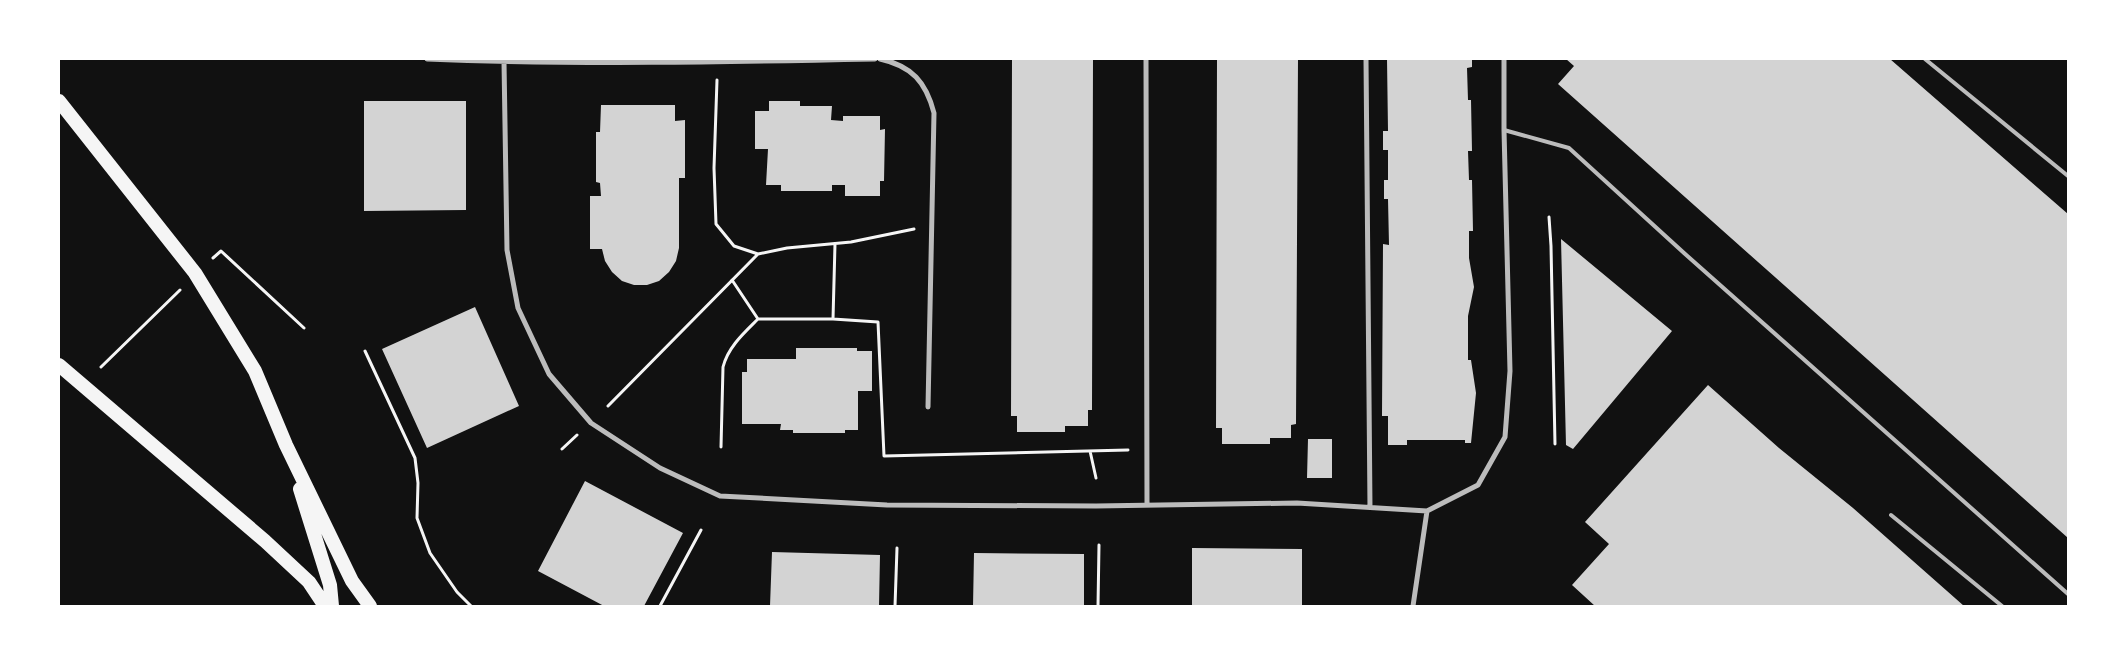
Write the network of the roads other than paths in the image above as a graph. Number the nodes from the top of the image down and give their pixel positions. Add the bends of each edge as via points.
1 (427, 59) edge
2 (875, 59) edge
3 (880, 59) edge
4 (1146, 59) edge
5 (1366, 59) edge
6 (1504, 59) edge
7 (1925, 59) edge
8 (504, 62) junction
9 (59, 101) edge
10 (1504, 130) junction
11 (2068, 176) edge
12 (59, 365) edge
13 (928, 407) dead end
14 (286, 445) junction
15 (1147, 504) junction
16 (1370, 507) junction
17 (1428, 511) junction
18 (1891, 515) dead end
19 (2068, 594) edge
20 (1415, 600) junction
21 (325, 606) edge
22 (332, 606) edge
23 (370, 606) edge
24 (1413, 606) edge
25 (1418, 606) edge
26 (2002, 606) edge

1 - 8 street
2 - 8 street
3 - 13 street via 895,62 923,83 934,113
4 - 15 street
5 - 16 street
6 - 10 street
7 - 11 lane
8 - 15 street via 507,250 518,308 548,374 591,423 660,468 720,496 887,505
9 - 14 highway via 196,273 255,371
10 - 17 street via 1510,370 1505,437 1478,485
10 - 19 lane via 1569,148
12 - 21 highway via 266,541 309,582
14 - 22 highway via 330,585
14 - 23 highway via 352,581
15 - 16 street via 1297,503
16 - 17 street
17 - 20 street
18 - 26 lane
20 - 24 street
20 - 25 street

